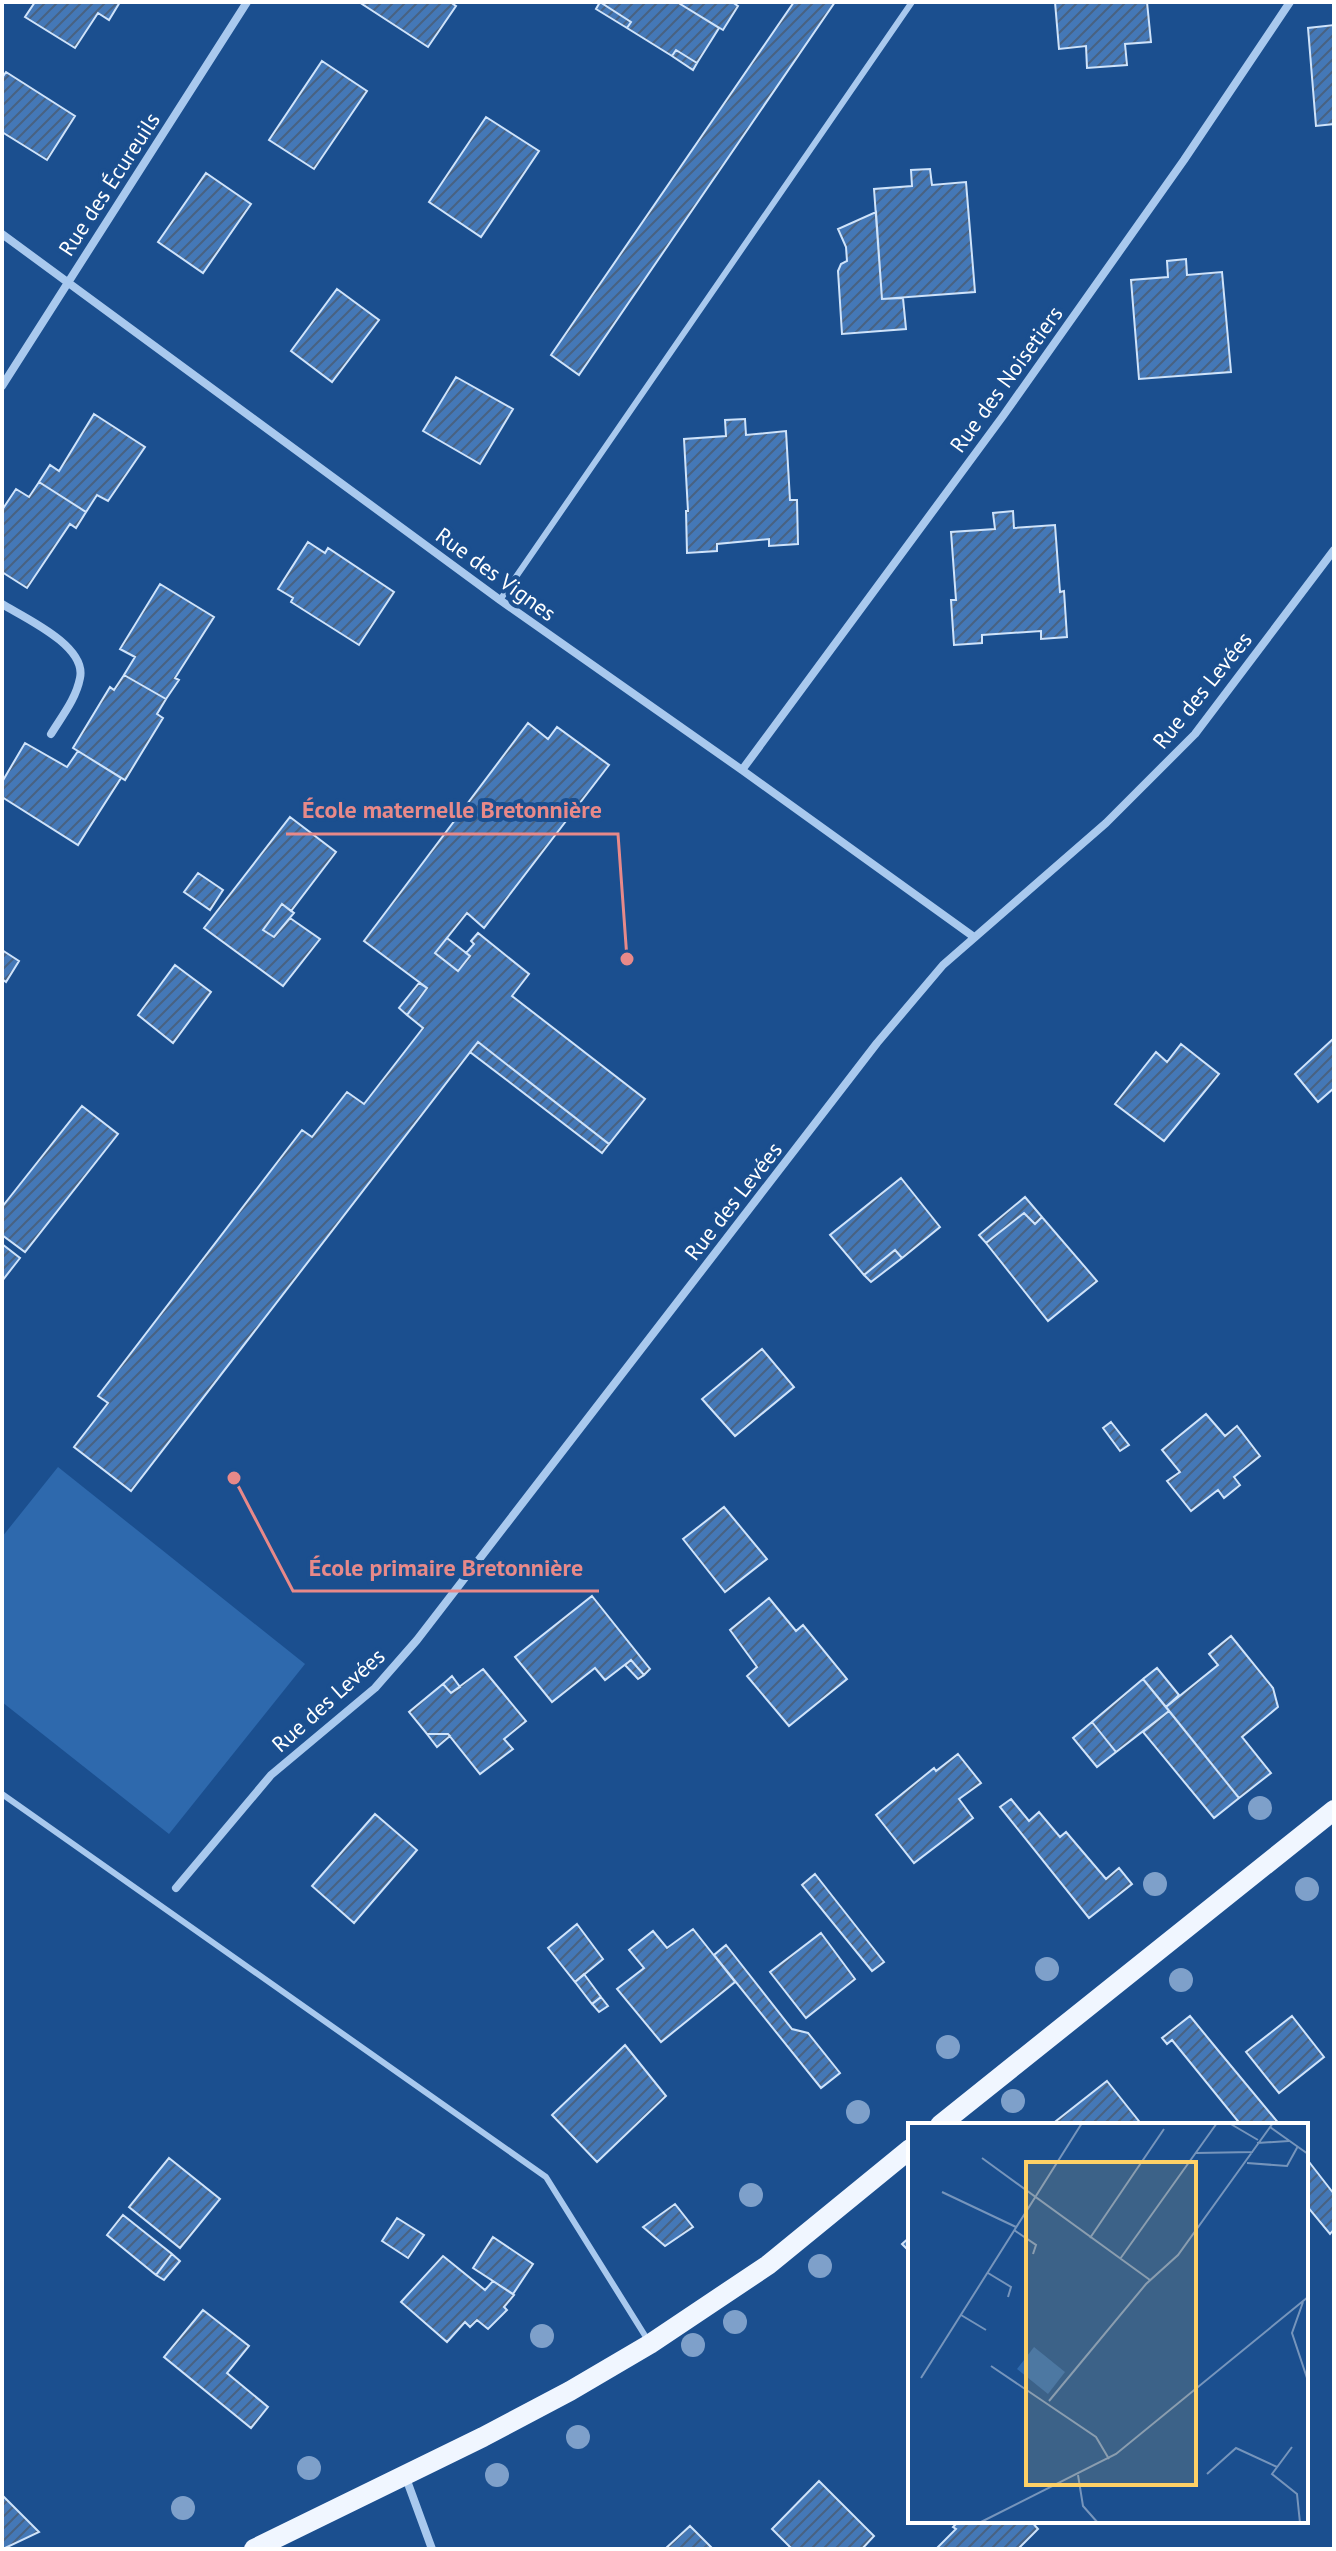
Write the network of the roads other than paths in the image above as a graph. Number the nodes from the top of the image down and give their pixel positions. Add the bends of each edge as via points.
1 (247, 2) edge
2 (912, 2) edge
3 (1290, 2) edge
4 (2, 234) edge
5 (67, 283) junction
6 (2, 386) edge
7 (1334, 550) edge
8 (500, 600) junction
9 (2, 604) edge
10 (51, 734) dead end
11 (742, 770) junction
12 (974, 937) junction
13 (2, 1794) edge
14 (1334, 1810) edge
15 (176, 1888) dead end
16 (943, 2123) edge
17 (908, 2151) edge
18 (650, 2344) junction
19 (406, 2477) junction
20 (254, 2549) edge
21 (432, 2549) edge

1 - 5 street, Rue des Écureuils
2 - 8 lane
3 - 11 street, Rue des Noisetiers via 1012,404
4 - 5 street, Rue des Vignes
5 - 6 street, Rue des Écureuils
5 - 8 street, Rue des Vignes
7 - 12 street, Rue des Levées via 1195,734 1106,823
8 - 11 street, Rue des Vignes
9 - 10 street via 69,646 77,657 82,674 78,686
11 - 12 street, Rue des Vignes
12 - 15 street, Rue des Levées via 877,1043 417,1640 375,1688 271,1775
13 - 18 lane via 546,2177
14 - 16 main road
17 - 18 main road via 768,2265
18 - 19 main road
19 - 20 main road
19 - 21 street

